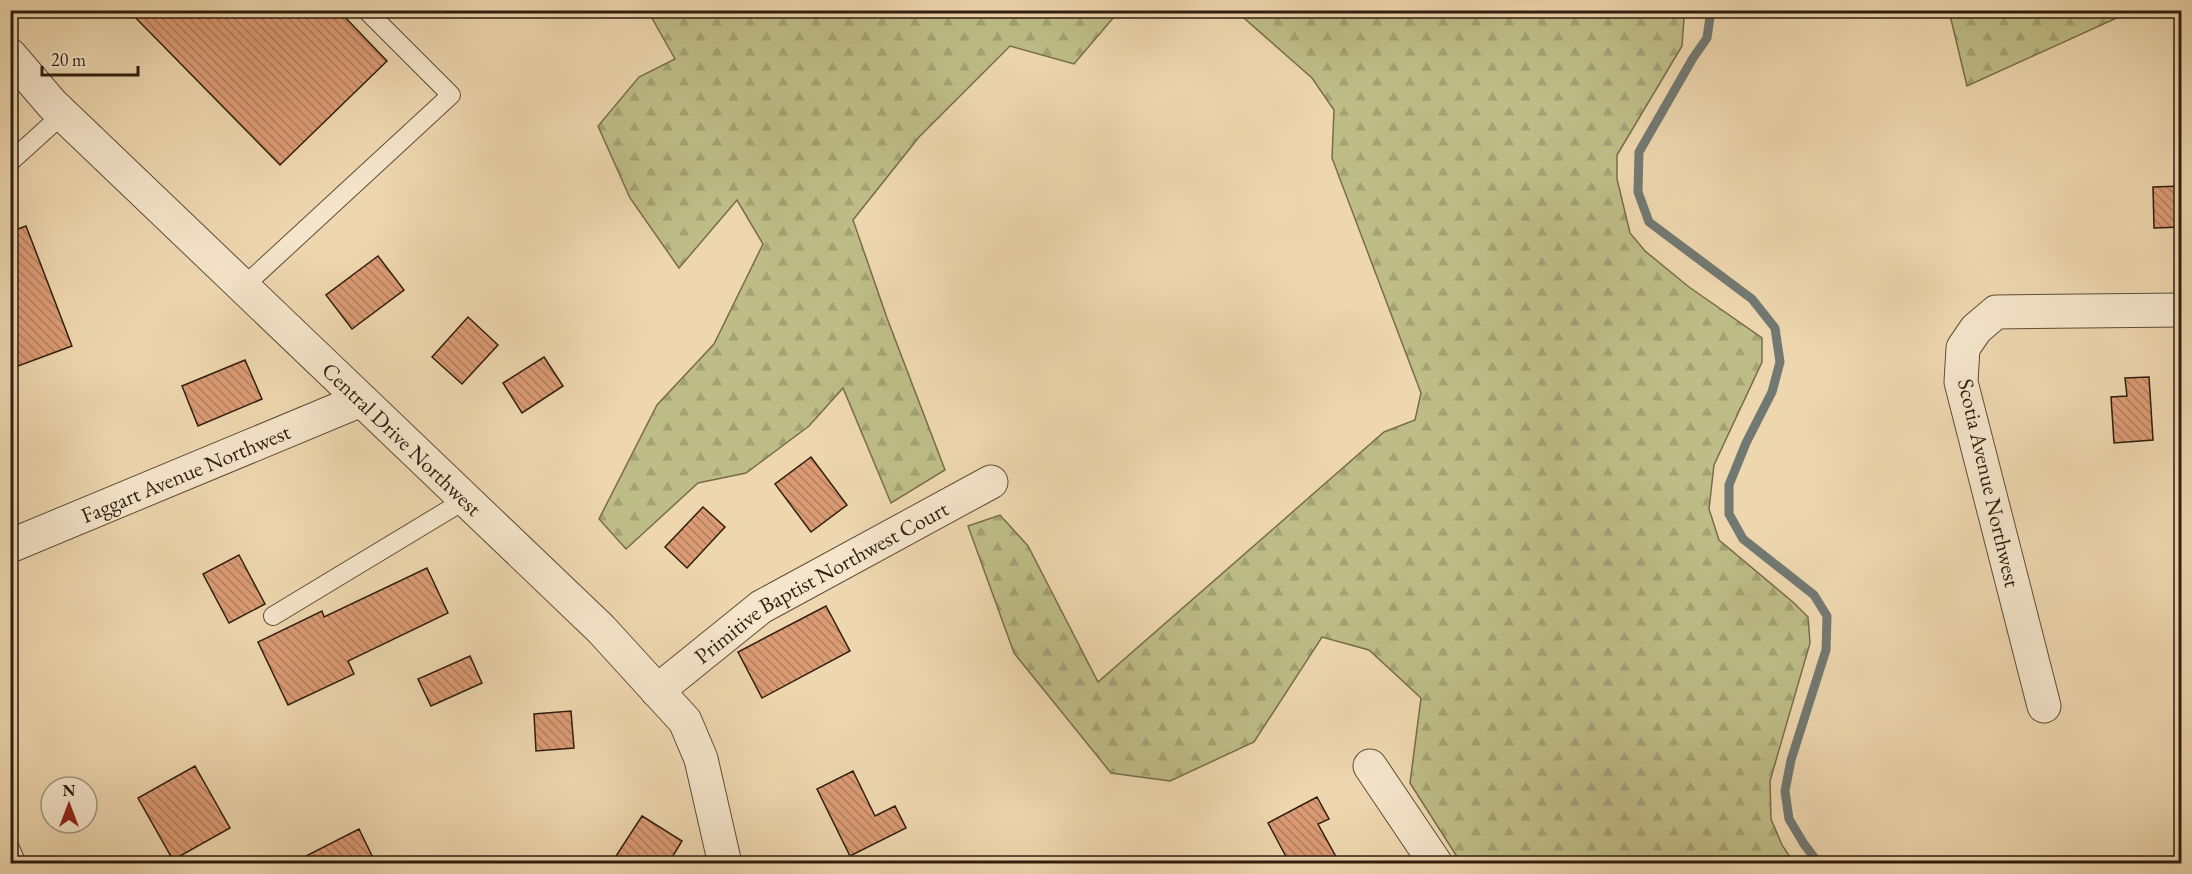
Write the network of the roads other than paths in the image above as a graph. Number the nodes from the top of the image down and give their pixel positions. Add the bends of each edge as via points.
1 (366, 10) edge
2 (10, 55) edge
3 (63, 114) junction
4 (10, 162) edge
5 (243, 287) junction
6 (2181, 309) edge
7 (361, 400) junction
8 (991, 482) dead end
9 (465, 500) junction
10 (10, 546) edge
11 (273, 616) dead end
12 (657, 691) junction
13 (2044, 706) dead end
14 (1370, 766) dead end
15 (10, 848) edge
16 (17, 864) edge
17 (725, 864) edge
18 (1436, 864) edge

1 - 5 lane via 451,95
2 - 3 street, Central Drive Northwest
3 - 4 lane
3 - 5 street, Central Drive Northwest
5 - 7 street, Central Drive Northwest
6 - 13 street, Scotia Avenue Northwest via 1996,312 1976,329 1964,348 1961,382
7 - 9 street, Central Drive Northwest
7 - 10 street, Faggart Avenue Northwest
8 - 12 street, Primitive Baptist Northwest Court via 761,607
9 - 11 lane
9 - 12 street, Central Drive Northwest via 601,629
12 - 17 street, Central Drive Northwest via 686,721 701,759
14 - 18 street
15 - 16 lane

